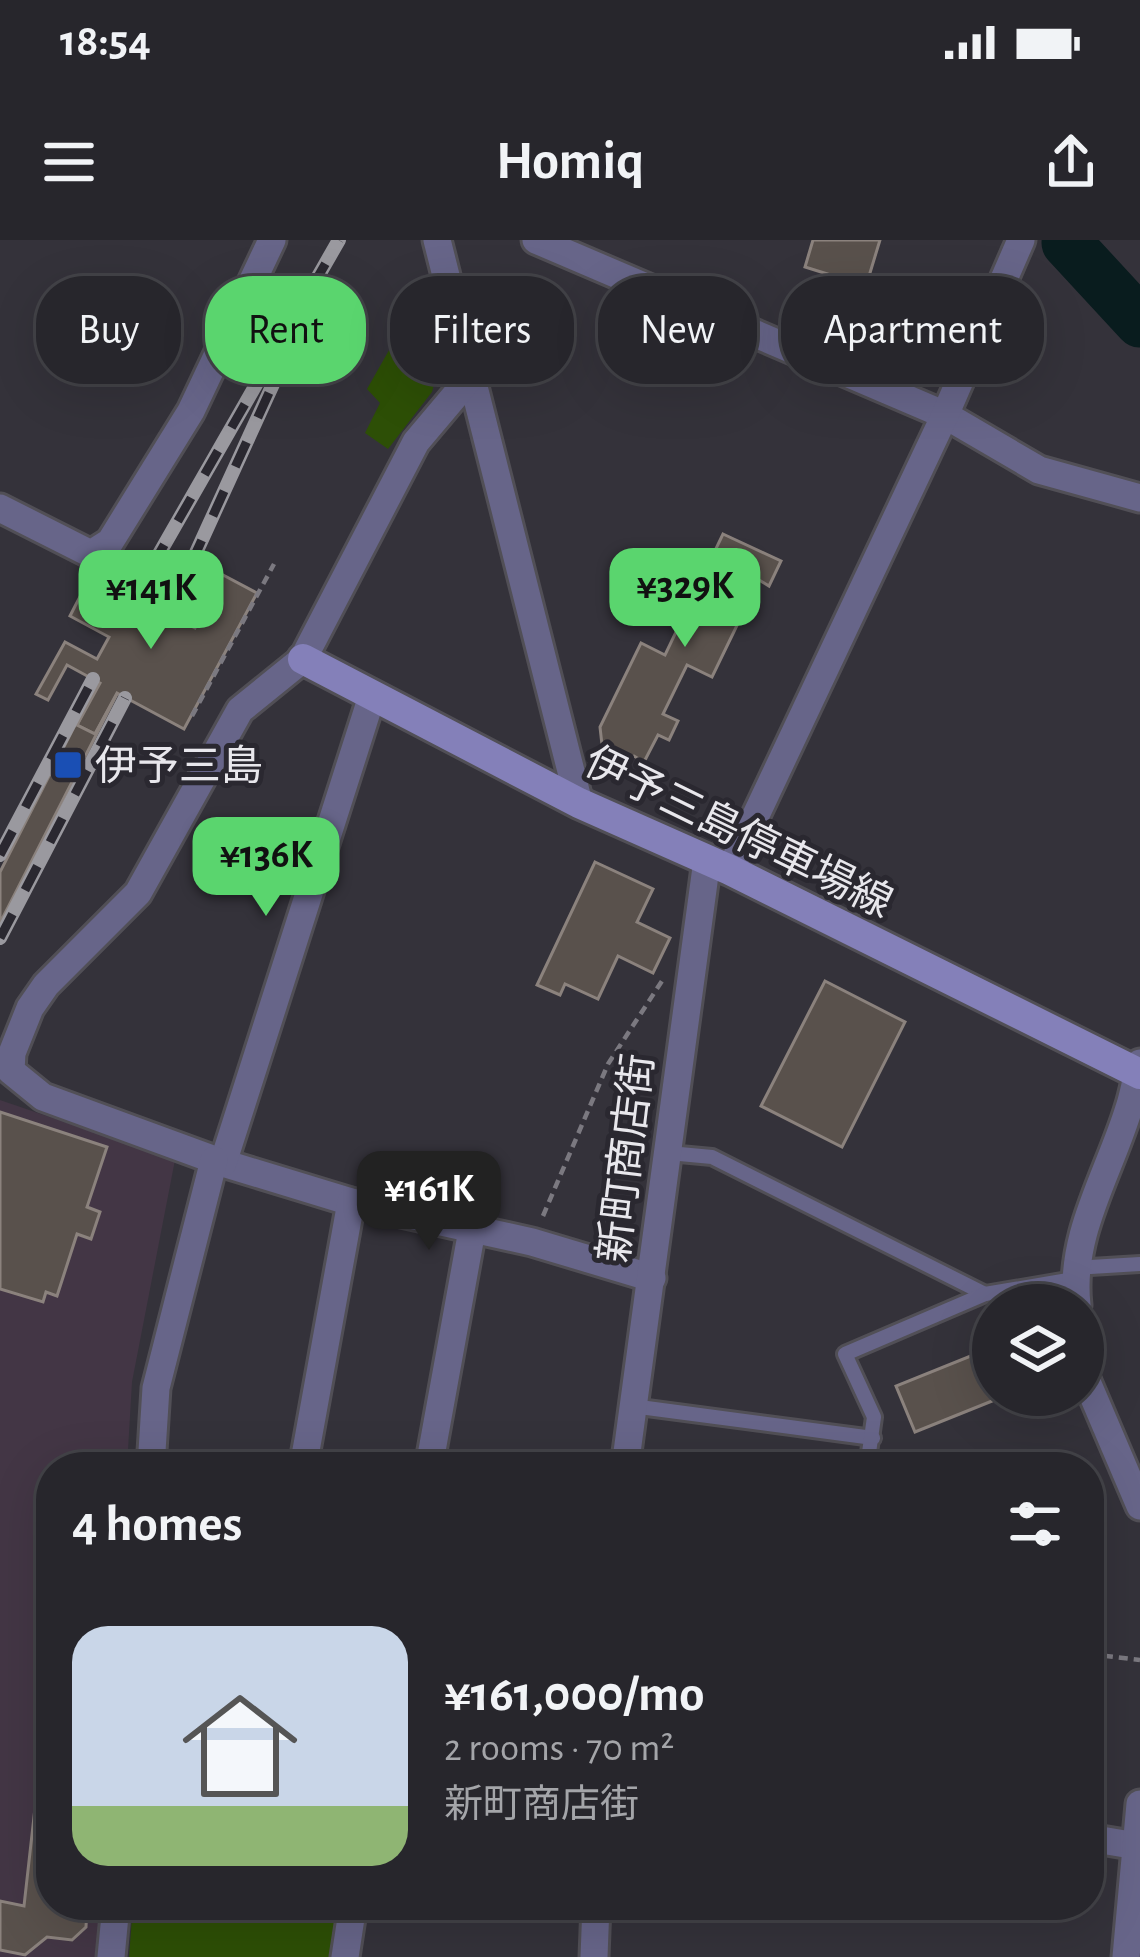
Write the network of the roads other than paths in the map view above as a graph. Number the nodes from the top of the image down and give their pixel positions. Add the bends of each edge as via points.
1 (272, 240) edge
2 (437, 240) edge
3 (536, 240) edge
4 (1021, 240) edge
5 (446, 276) edge
6 (465, 384) edge
7 (472, 384) edge
8 (945, 415) junction
9 (1140, 498) edge
10 (0, 508) edge
11 (303, 659) junction
12 (372, 696) junction
13 (579, 803) junction
14 (718, 865) junction
15 (1139, 1070) edge
16 (669, 1153) junction
17 (219, 1161) junction
18 (350, 1202) junction
19 (472, 1230) junction
20 (1140, 1264) edge
21 (652, 1278) junction
22 (1075, 1284) edge
23 (972, 1287) edge
24 (972, 1300) edge
25 (632, 1406) junction
26 (1102, 1416) edge
27 (873, 1438) junction
28 (152, 1452) edge
29 (306, 1452) edge
30 (432, 1452) edge
31 (627, 1452) edge
32 (870, 1452) edge
33 (1140, 1506) edge
34 (1140, 1804) edge
35 (1104, 1844) edge
36 (1137, 1857) edge
37 (115, 1920) edge
38 (351, 1920) edge
39 (595, 1920) edge
40 (111, 1957) edge
41 (345, 1957) edge
42 (594, 1957) edge
43 (1126, 1957) edge

1 - 10 street via 191,411 110,542 92,554
2 - 5 street
3 - 8 street
4 - 8 street, 新町商店街
6 - 11 street via 416,442
7 - 13 street
8 - 9 street via 1039,470
8 - 14 street, 新町商店街
11 - 12 main road, 伊予三島停車場線
11 - 17 street via 240,710 138,893 46,985 12,1053 11,1071 43,1097
12 - 13 main road, 伊予三島停車場線
12 - 17 street
13 - 14 main road, 伊予三島停車場線
14 - 15 main road, 伊予三島停車場線
14 - 16 street, 新町商店街 via 694,945
15 - 22 street
16 - 21 street, 新町商店街
16 - 23 lane via 712,1157
17 - 18 street
17 - 28 street via 156,1388
18 - 19 street
18 - 29 street
19 - 21 street
19 - 30 street
20 - 22 lane
21 - 25 street, 新町商店街
24 - 27 lane via 845,1354 874,1417
25 - 27 lane
25 - 31 street, 新町商店街
26 - 33 street
27 - 32 lane
34 - 36 street
35 - 36 street
36 - 43 street
37 - 40 street
38 - 41 street
39 - 42 street

